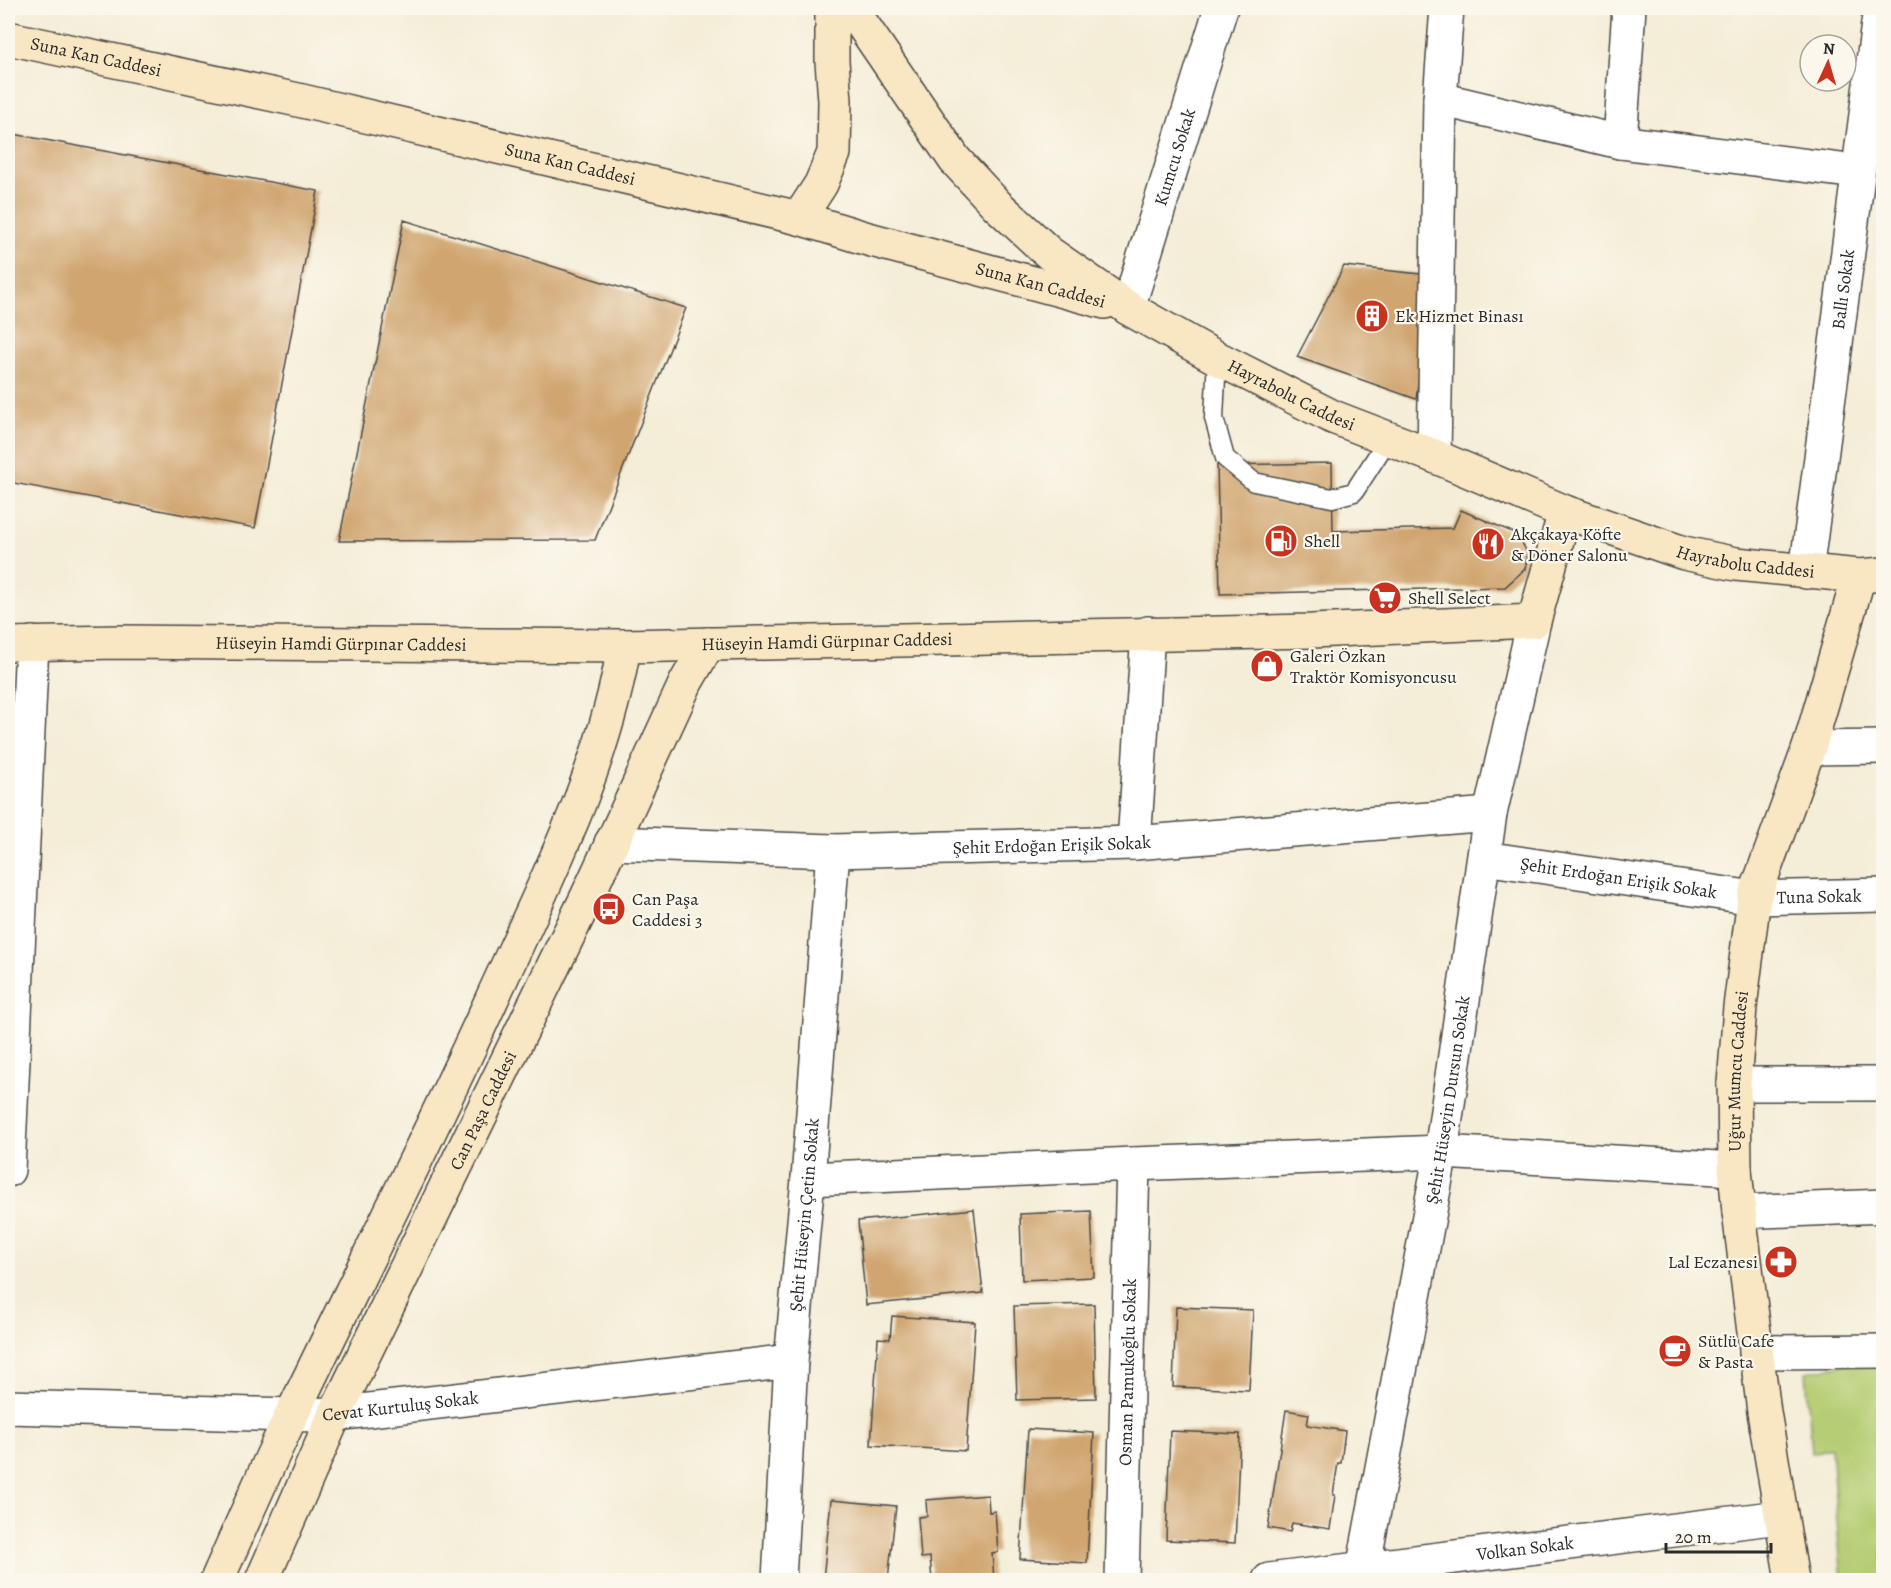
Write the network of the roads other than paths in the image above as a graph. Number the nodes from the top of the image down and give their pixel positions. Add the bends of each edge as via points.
1 (832, 8) edge
2 (851, 8) edge
3 (1221, 8) edge
4 (1447, 8) edge
5 (1629, 8) edge
6 (1880, 8) edge
7 (8, 38) edge
8 (1440, 99) junction
9 (1620, 142) junction
10 (1857, 172) junction
11 (799, 218) junction
12 (1128, 308) junction
13 (1217, 358) junction
14 (1388, 439) junction
15 (1434, 456) junction
16 (1565, 512) junction
17 (1806, 572) junction
18 (1871, 575) edge
19 (1534, 621) junction
20 (1148, 633) junction
21 (20, 644) edge
22 (708, 644) junction
23 (624, 646) junction
24 (1884, 747) edge
25 (1809, 748) junction
26 (1490, 814) junction
27 (611, 843) junction
28 (1134, 843) junction
29 (833, 851) junction
30 (1484, 858) junction
31 (1884, 895) edge
32 (1754, 898) junction
33 (1734, 1084) junction
34 (1884, 1084) edge
35 (1441, 1152) junction
36 (1133, 1164) junction
37 (1736, 1169) junction
38 (8, 1170) edge
39 (808, 1179) junction
40 (1884, 1206) edge
41 (1739, 1212) junction
42 (1884, 1351) edge
43 (1756, 1352) junction
44 (791, 1361) junction
45 (8, 1407) edge
46 (336, 1414) junction
47 (292, 1415) junction
48 (1780, 1517) junction
49 (1362, 1574) edge
50 (217, 1581) edge
51 (262, 1581) edge
52 (779, 1581) edge
53 (1122, 1581) edge
54 (1269, 1581) edge
55 (1791, 1581) edge

1 - 11 street via 834,153 821,184
2 - 12 street, Hayrabolu Caddesi via 955,160 1049,253
3 - 12 street, Kumcu Sokak
4 - 8 street
5 - 9 street
6 - 10 street, Ballı Sokak
7 - 11 street, Suna Kan Caddesi via 298,100
8 - 9 street
8 - 15 street
9 - 10 street
10 - 17 street, Ballı Sokak
11 - 12 street, Suna Kan Caddesi via 868,240
12 - 13 street, Hayrabolu Caddesi
13 - 14 street, Hayrabolu Caddesi via 1333,417
13 - 14 lane via 1214,418 1225,458 1254,482 1332,498 1354,492
14 - 15 street, Hayrabolu Caddesi
15 - 16 street, Hayrabolu Caddesi
16 - 17 street, Hayrabolu Caddesi via 1684,552 1736,564
16 - 19 street
17 - 18 street, Hayrabolu Caddesi
18 - 25 street, Uğur Mumcu Caddesi
19 - 20 street, Hüseyin Hamdi Gürpınar Caddesi via 1312,631
19 - 26 street, Şehit Hüseyin Dursun Sokak
20 - 22 street, Hüseyin Hamdi Gürpınar Caddesi
20 - 28 street
21 - 23 street, Hüseyin Hamdi Gürpınar Caddesi
21 - 38 street
22 - 23 street, Hüseyin Hamdi Gürpınar Caddesi
22 - 27 street, Can Paşa Caddesi via 686,682
23 - 47 street via 618,686 604,734 540,894
24 - 25 street
25 - 32 street, Uğur Mumcu Caddesi
26 - 28 street, Şehit Erdoğan Erişik Sokak
26 - 30 street, Şehit Hüseyin Dursun Sokak
27 - 29 street, Şehit Erdoğan Erişik Sokak
27 - 46 street, Can Paşa Caddesi
28 - 29 street, Şehit Erdoğan Erişik Sokak
29 - 39 street, Şehit Hüseyin Çetin Sokak
30 - 32 street, Şehit Erdoğan Erişik Sokak
30 - 35 street, Şehit Hüseyin Dursun Sokak
31 - 32 street, Tuna Sokak
32 - 33 street, Uğur Mumcu Caddesi
33 - 34 street
33 - 37 street, Uğur Mumcu Caddesi
35 - 36 street
35 - 37 street
35 - 49 street, Şehit Hüseyin Dursun Sokak
36 - 39 street
36 - 53 street, Osman Pamukoğlu Sokak
37 - 41 street, Uğur Mumcu Caddesi
39 - 44 street, Şehit Hüseyin Çetin Sokak
40 - 41 street
41 - 43 street, Uğur Mumcu Caddesi
42 - 43 street
43 - 48 street, Uğur Mumcu Caddesi
44 - 46 street, Cevat Kurtuluş Sokak
44 - 52 street, Şehit Hüseyin Çetin Sokak
45 - 47 street, Cevat Kurtuluş Sokak
46 - 47 street, Cevat Kurtuluş Sokak
46 - 51 street, Can Paşa Caddesi
47 - 50 street
48 - 49 street, Volkan Sokak
48 - 55 street, Uğur Mumcu Caddesi
49 - 54 street, Volkan Sokak

